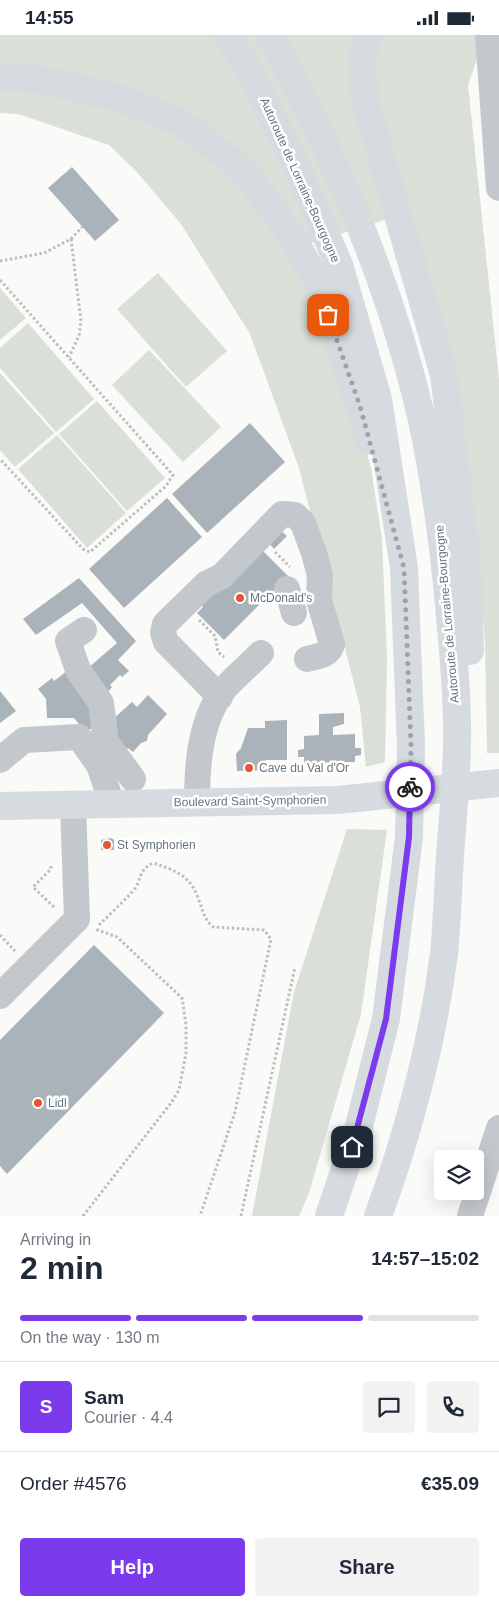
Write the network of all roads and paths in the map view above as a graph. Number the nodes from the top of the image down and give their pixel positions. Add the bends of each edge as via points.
1 (228, 35) edge
2 (269, 35) edge
3 (367, 35) edge
4 (488, 35) edge
5 (0, 77) edge
6 (499, 188) edge
7 (82, 227) dead end
8 (71, 239) junction
9 (0, 261) edge
10 (0, 280) edge
11 (68, 357) junction
12 (0, 459) edge
13 (260, 538) junction
14 (404, 568) junction
15 (291, 601) dead end
16 (186, 604) junction
17 (84, 630) dead end
18 (218, 652) dead end
19 (261, 653) dead end
20 (307, 659) dead end
21 (220, 697) junction
22 (465, 743) junction
23 (0, 760) edge
24 (133, 779) dead end
25 (499, 783) edge
26 (197, 802) junction
27 (112, 804) junction
28 (73, 805) junction
29 (0, 806) edge
30 (51, 869) dead end
31 (60, 912) dead end
32 (294, 967) dead end
33 (0, 996) edge
34 (499, 1128) edge
35 (83, 1216) edge
36 (200, 1216) edge
37 (240, 1216) edge
38 (329, 1216) edge
39 (378, 1216) edge
40 (470, 1216) edge

1 - 14 main road, Autoroute de Lorraine-Bourgogne via 271,114 338,265 378,399
2 - 22 main road, Autoroute de Lorraine-Bourgogne via 299,89 353,206 402,343 436,493
3 - 22 main road via 362,59 365,100 444,375 467,564
4 - 6 lane
5 - 14 main road via 43,80 116,97 179,121 251,180 286,227 316,278 360,406
7 - 8 path
8 - 9 path via 44,253
8 - 11 path via 81,321 79,336
10 - 11 path
11 - 12 path via 173,475 166,486 90,552 83,549
13 - 15 path via 292,569 297,584
13 - 16 lane via 222,576 206,585
13 - 20 lane via 282,514 295,515 303,523 320,575 319,600 332,644 326,654
14 - 38 main road, Autoroute de Lorraine-Bourgogne via 411,746 409,837 386,1019 358,1130
16 - 18 path via 215,636
16 - 21 lane via 165,624 166,642
17 - 24 lane via 68,641 78,670 101,703 106,742
19 - 21 lane
21 - 26 lane via 207,723 199,756
22 - 39 main road via 459,931 444,955 414,1103
23 - 27 lane via 24,740 79,737 99,765
25 - 26 main road, Boulevard Saint-Symphorien via 338,799
26 - 27 main road, Boulevard Saint-Symphorien
27 - 28 main road, Boulevard Saint-Symphorien
28 - 29 main road, Boulevard Saint-Symphorien
28 - 33 lane via 77,919
30 - 31 path via 34,887
32 - 37 path
34 - 40 lane
35 - 36 path via 179,1090 186,1044 182,998 117,937 95,929 135,889 141,874 153,863 174,870 189,881 207,921 213,927 264,930 270,939 235,1112

